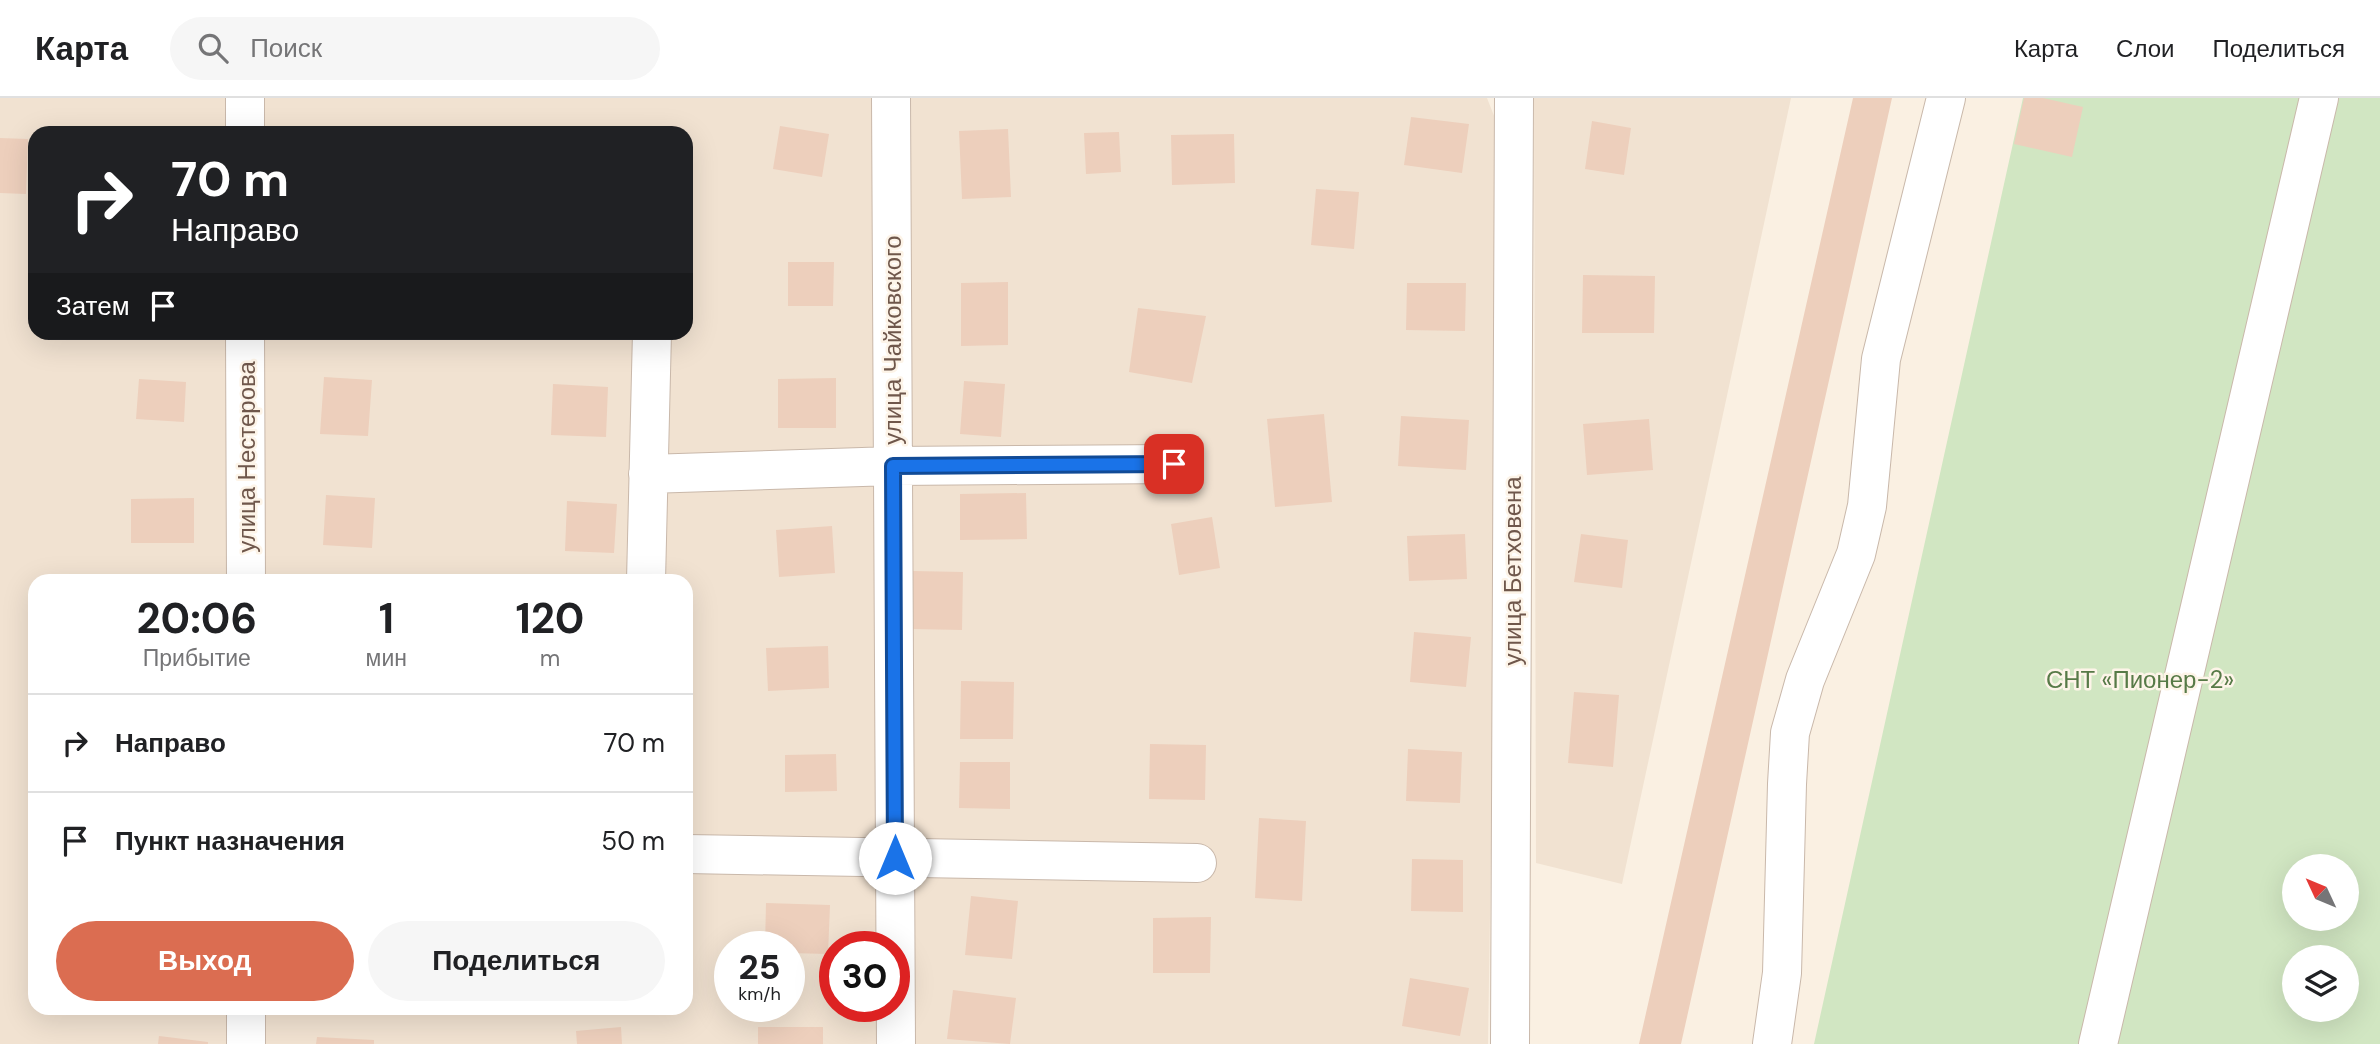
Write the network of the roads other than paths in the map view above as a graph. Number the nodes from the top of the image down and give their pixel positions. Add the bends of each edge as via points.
1 (245, 98) edge
2 (891, 98) edge
3 (1514, 98) edge
4 (1946, 98) edge
5 (2319, 98) edge
6 (245, 126) edge
7 (246, 340) edge
8 (652, 340) edge
9 (1174, 464) dead end
10 (893, 466) junction
11 (648, 474) junction
12 (246, 574) edge
13 (646, 574) edge
14 (693, 854) edge
15 (895, 858) junction
16 (1197, 863) dead end
17 (246, 1015) edge
18 (246, 1044) edge
19 (896, 1044) edge
20 (1510, 1044) edge
21 (1772, 1044) edge
22 (2098, 1044) edge

1 - 6 street
2 - 10 street, улица Чайковского
3 - 20 street, улица Бетховена
4 - 21 street via 1881,359 1867,506 1856,554 1805,680 1790,733 1782,973
5 - 22 street
7 - 12 street, улица Нестерова
8 - 11 street
9 - 10 street
10 - 11 street
10 - 15 street, улица Чайковского
11 - 13 street
14 - 15 street
15 - 16 street
15 - 19 street, улица Чайковского
17 - 18 street

